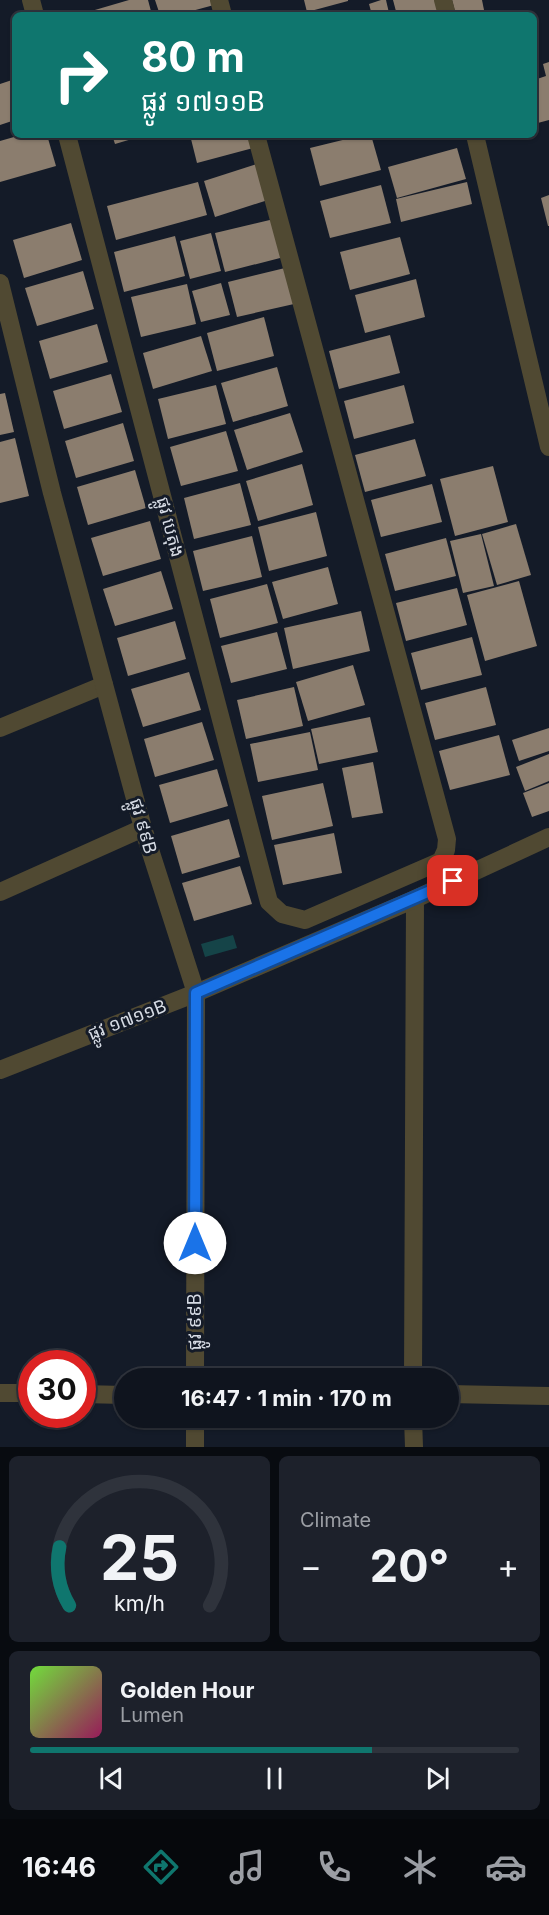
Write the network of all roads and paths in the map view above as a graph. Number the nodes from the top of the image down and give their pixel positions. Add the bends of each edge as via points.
1 (68, 138) edge
2 (257, 138) edge
3 (476, 138) edge
4 (0, 283) edge
5 (549, 447) edge
6 (104, 686) junction
7 (0, 728) edge
8 (143, 828) junction
9 (549, 837) edge
10 (0, 892) edge
11 (415, 899) junction
12 (196, 993) junction
13 (0, 1070) edge
14 (195, 1368) edge
15 (413, 1368) edge
16 (0, 1393) edge
17 (18, 1393) edge
18 (96, 1394) edge
19 (459, 1394) edge
20 (114, 1395) edge
21 (549, 1396) edge
22 (195, 1428) edge
23 (413, 1428) edge
24 (195, 1447) edge
25 (414, 1447) edge

1 - 2 street, ផ្លូវ បេតុង via 269,902 282,914 304,920 441,861 447,839
3 - 5 street
4 - 6 street, ផ្លូវ ៩៩B
6 - 7 street
6 - 8 street, ផ្លូវ ៩៩B
8 - 10 street
8 - 12 street, ផ្លូវ ៩៩B
9 - 11 street, ផ្លូវ ១៧១១B
11 - 12 street, ផ្លូវ ១៧១១B
11 - 15 street
12 - 13 street, ផ្លូវ ១៧១១B
12 - 14 street, ផ្លូវ ៩៩B
16 - 17 street
18 - 20 street
19 - 21 street
22 - 24 street
23 - 25 street

